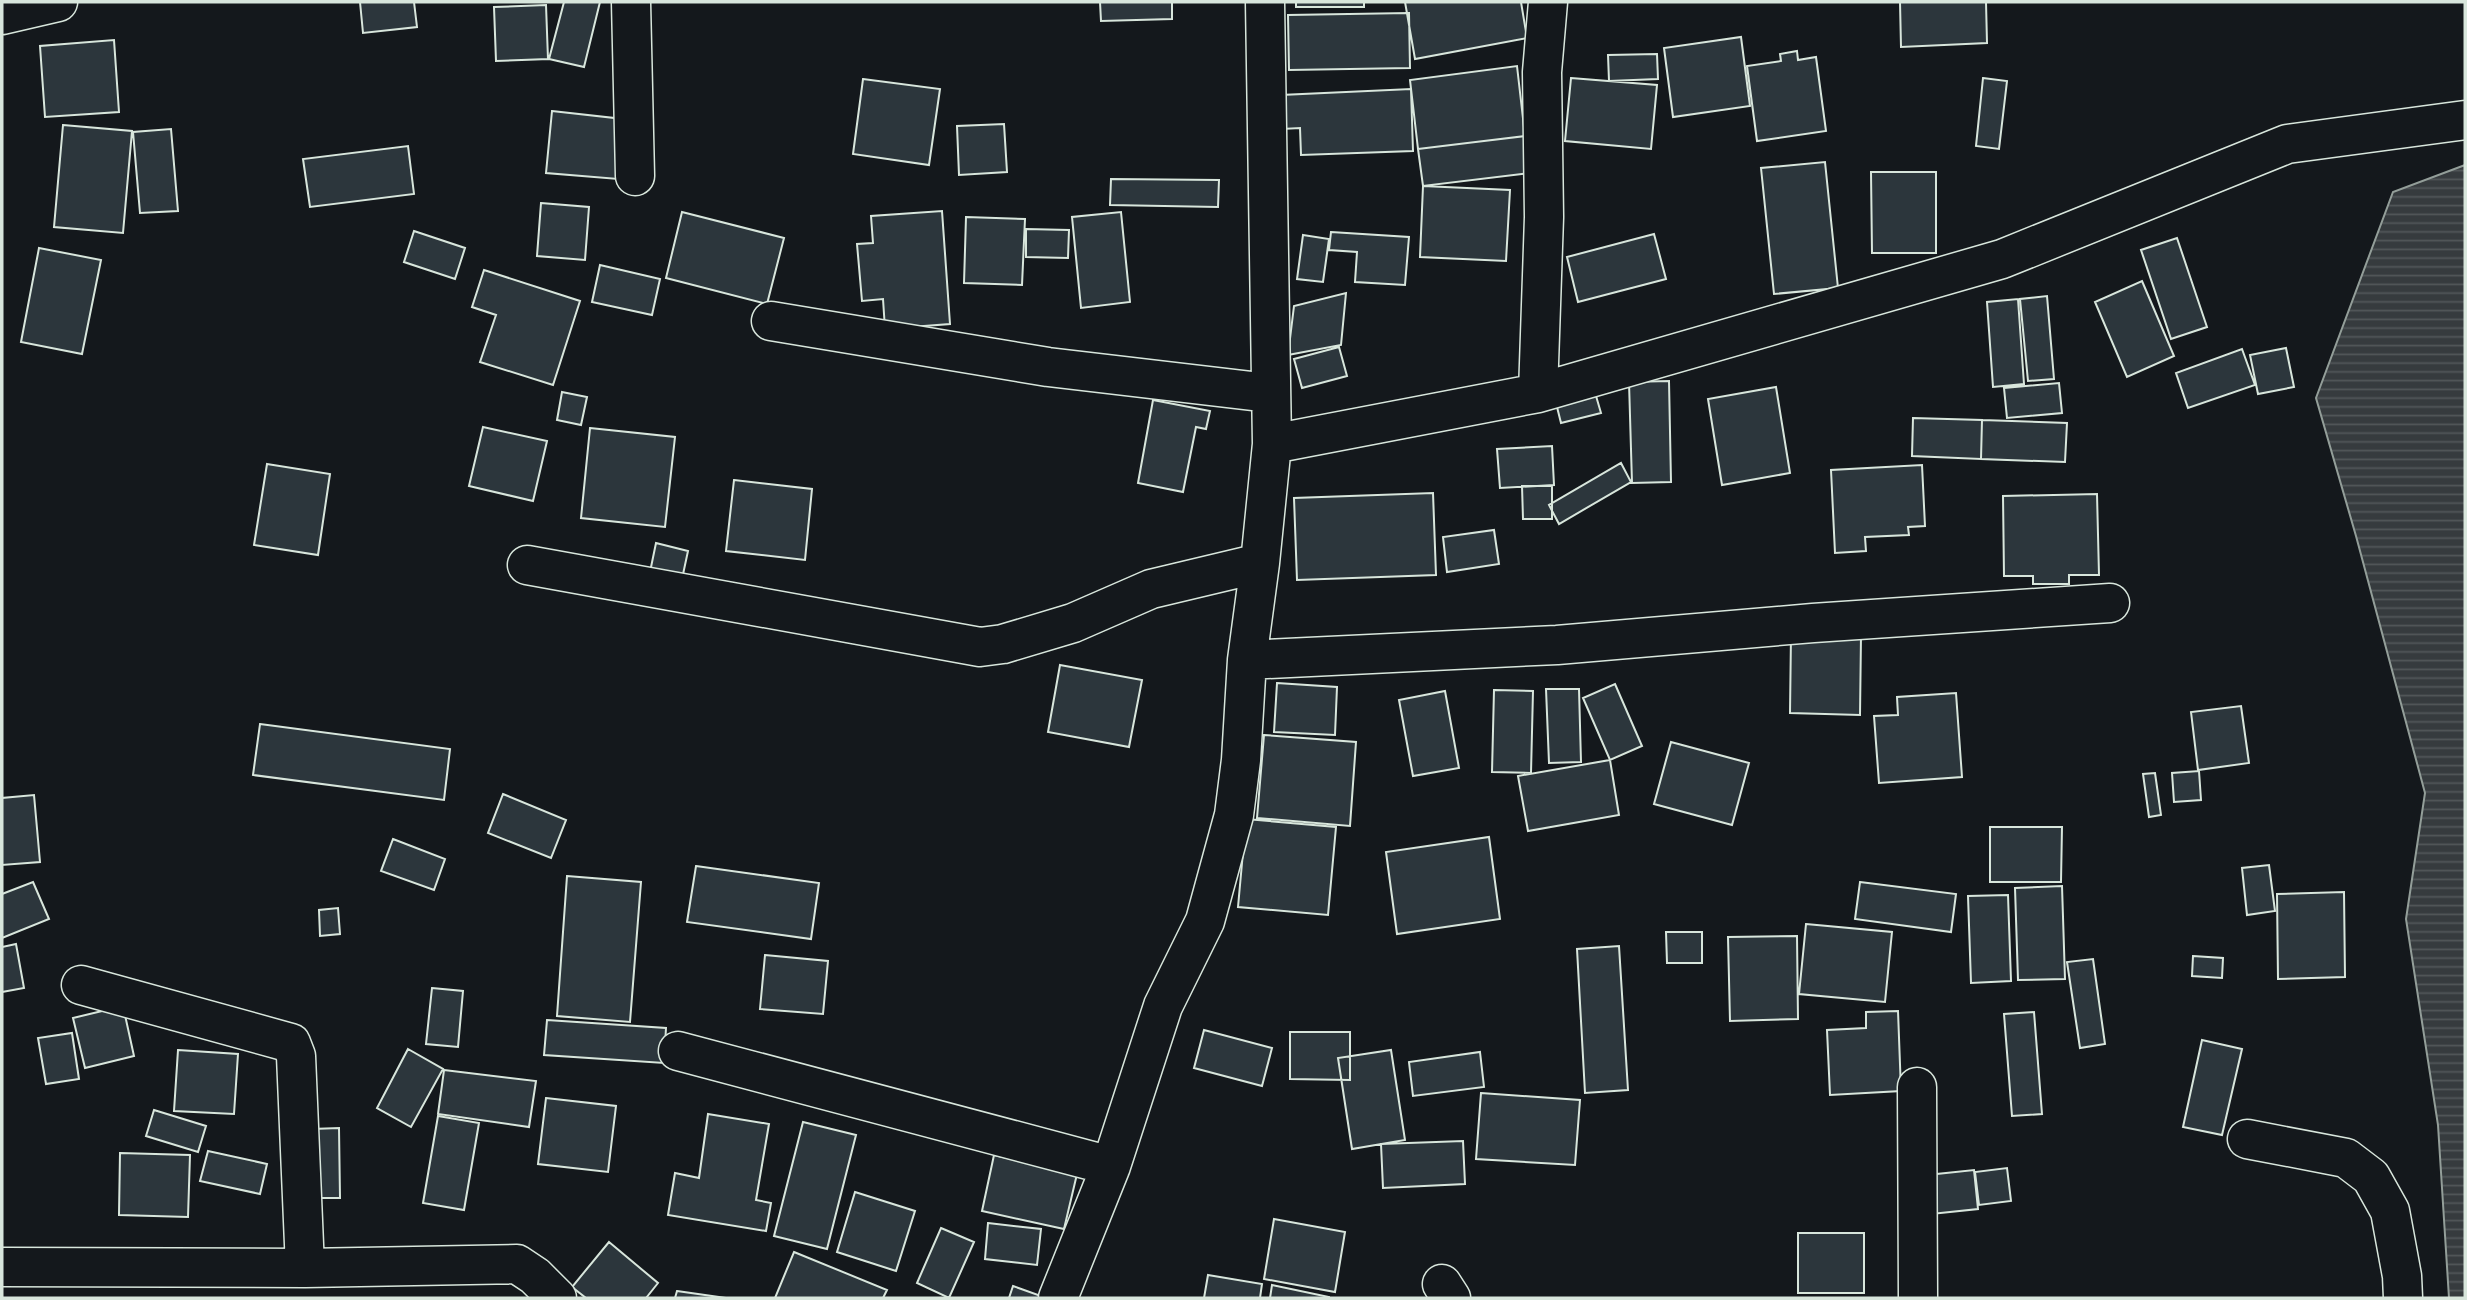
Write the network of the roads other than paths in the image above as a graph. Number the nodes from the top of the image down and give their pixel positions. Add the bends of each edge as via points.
1 (58, 2) edge
2 (632, 2) edge
3 (1265, 2) edge
4 (1548, 2) edge
5 (2, 15) edge
6 (2465, 120) edge
7 (635, 176) dead end
8 (771, 321) dead end
9 (1538, 393) junction
10 (1269, 394) junction
11 (1272, 444) junction
12 (1260, 564) junction
13 (527, 565) dead end
14 (2110, 603) dead end
15 (1247, 660) junction
16 (82, 985) dead end
17 (678, 1051) dead end
18 (1917, 1087) dead end
19 (2247, 1139) dead end
20 (1111, 1166) junction
21 (2, 1267) edge
22 (305, 1268) junction
23 (556, 1298) edge
24 (1058, 1298) edge
25 (1918, 1298) edge
26 (2403, 1298) edge

1 - 5 street
2 - 7 street
3 - 10 street
4 - 9 street via 1542,72 1544,217
6 - 9 street via 2287,144 2002,259
8 - 10 street via 1048,367
9 - 11 street
10 - 11 street
11 - 12 street
12 - 13 street via 1151,589 1073,623 981,647
12 - 15 street
14 - 15 street via 1557,645
15 - 20 street via 1234,815 1205,921 1163,1006
16 - 22 street via 291,1043 296,1056
17 - 20 street
18 - 25 street
19 - 26 street via 2346,1158 2371,1177 2390,1211
20 - 24 street
21 - 22 street
22 - 23 street via 517,1264

